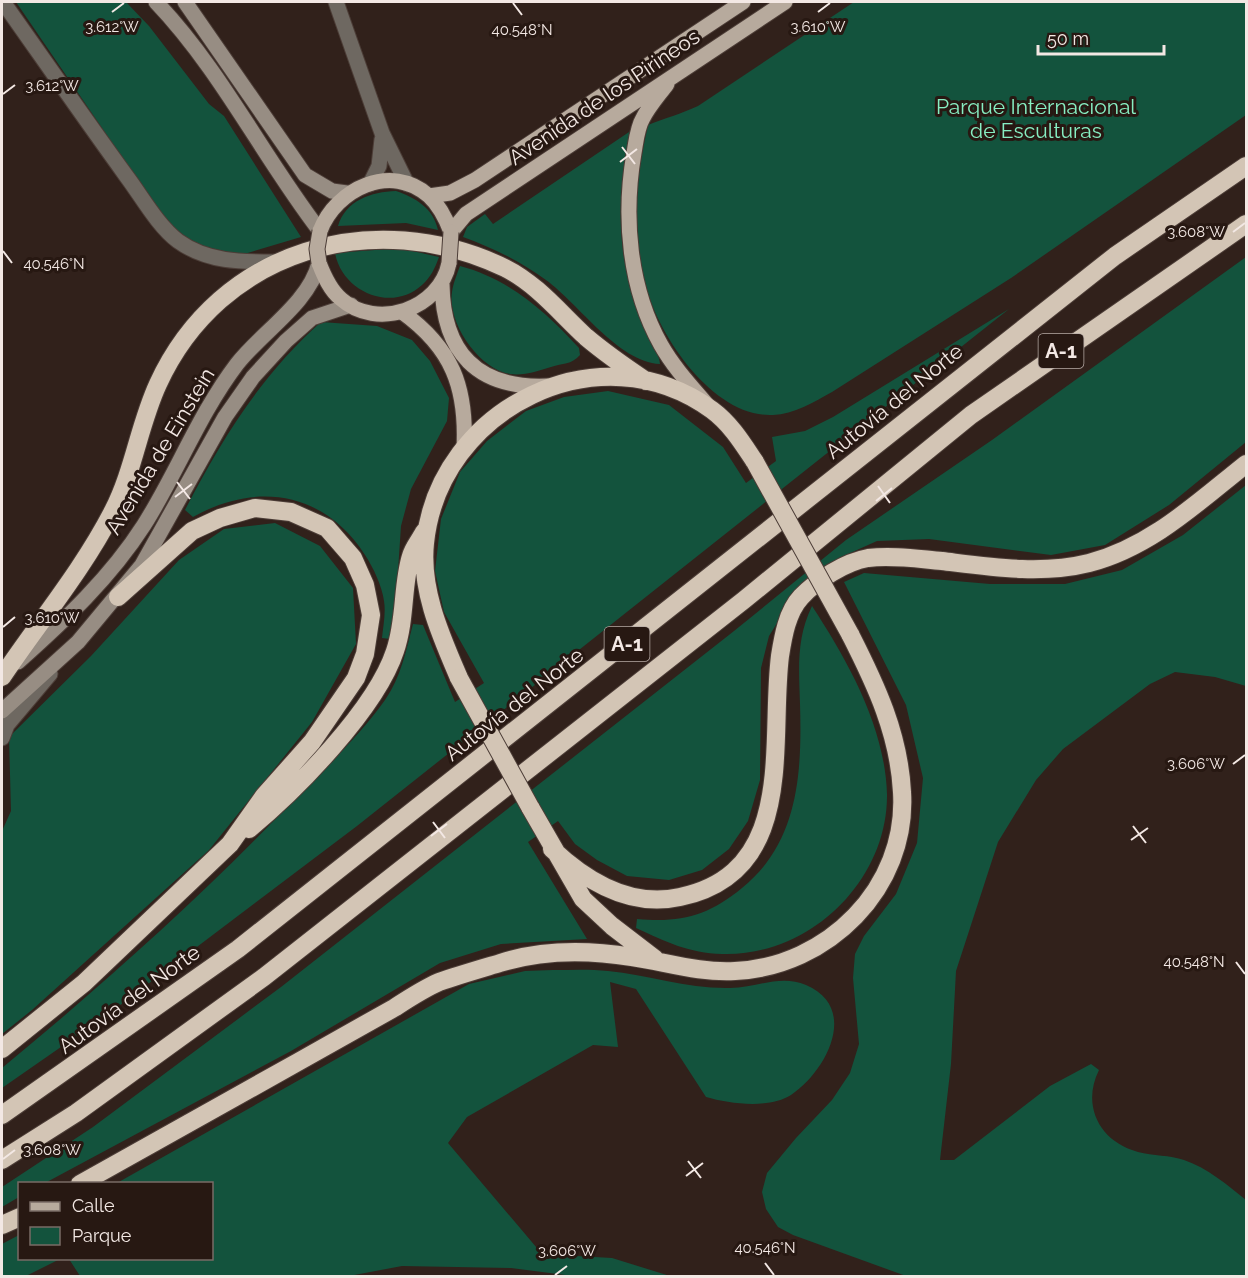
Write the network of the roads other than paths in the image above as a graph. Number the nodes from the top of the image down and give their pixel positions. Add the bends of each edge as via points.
1 (3, 2) edge
2 (156, 2) edge
3 (185, 2) edge
4 (336, 2) edge
5 (743, 2) edge
6 (785, 2) edge
7 (672, 76) junction
8 (382, 133) junction
9 (1246, 166) edge
10 (370, 184) junction
11 (407, 184) junction
12 (347, 193) junction
13 (429, 196) junction
14 (1246, 224) edge
15 (320, 231) junction
16 (451, 232) junction
17 (275, 262) junction
18 (319, 263) junction
19 (442, 284) junction
20 (351, 305) junction
21 (402, 312) junction
22 (646, 381) junction
23 (550, 386) junction
24 (711, 409) junction
25 (464, 448) junction
26 (1246, 464) edge
27 (428, 525) junction
28 (118, 597) junction
29 (78, 642) junction
30 (2, 677) edge
31 (2, 711) edge
32 (2, 738) edge
33 (230, 844) junction
34 (552, 849) junction
35 (662, 963) junction
36 (2, 1049) edge
37 (2, 1115) edge
38 (2, 1160) edge
39 (84, 1182) edge
40 (18, 1218) edge
41 (2, 1226) edge

1 - 17 street via 178,241 207,256 235,262
2 - 15 street via 205,62
3 - 12 street via 305,175 332,191
4 - 8 street
5 - 13 main road, Avenida de los Pirineos via 475,180 450,193
6 - 7 main road, Avenida de los Pirineos
7 - 16 main road, Avenida de los Pirineos via 466,214
7 - 24 main road via 642,119 636,139 628,206 630,241 642,304 652,328 673,363
8 - 10 street via 382,155
8 - 11 street
9 - 37 highway, Autovía del Norte / A-1 via 1115,256 238,949
10 - 11 main road
10 - 12 main road
11 - 13 main road
12 - 15 main road via 330,211
13 - 16 main road via 442,211
14 - 38 highway, A-1 via 970,415 744,600 264,977 76,1113
15 - 18 main road, bridge
16 - 19 main road, bridge via 449,263
17 - 22 highway via 307,251 370,239 410,239 464,252 524,280 607,354
17 - 30 highway via 244,281 191,330 158,385 132,467 95,545
18 - 20 main road via 333,290
18 - 30 street, Avenida de Einstein via 309,287 237,364 207,408 144,526 117,562 65,620
19 - 21 main road via 423,301
19 - 23 main road via 444,315 458,346 474,368 509,384
20 - 21 main road via 380,315
20 - 28 street, Avenida de Einstein via 312,318 253,377 225,417 142,565
21 - 25 main road via 429,334 453,368 465,410
22 - 23 highway via 612,375
22 - 24 highway
23 - 25 highway via 485,426
24 - 35 highway, bridge via 736,434 755,462 883,700 893,732 903,795 894,850 874,894 846,927 824,943 783,963 735,971
25 - 27 highway via 437,497
26 - 34 highway via 1162,530 1125,552 1087,564 1028,570 906,557 867,558 839,568 800,597 783,632 778,678 778,748 765,827 743,862 707,888 669,900 615,892 586,879
27 - 33 highway via 411,556 404,619 377,690 273,809
27 - 34 highway, bridge via 425,564 440,633 459,678
28 - 29 street, Avenida de Einstein
28 - 33 highway via 192,531 255,508 291,512 327,528 353,558 365,585 371,615 365,654 356,678 319,732 264,796
29 - 31 street, Avenida de Einstein
29 - 32 street via 7,725
33 - 36 highway via 84,983
34 - 35 highway via 583,899
35 - 39 highway via 598,953 568,953 515,958 437,983
40 - 41 highway

